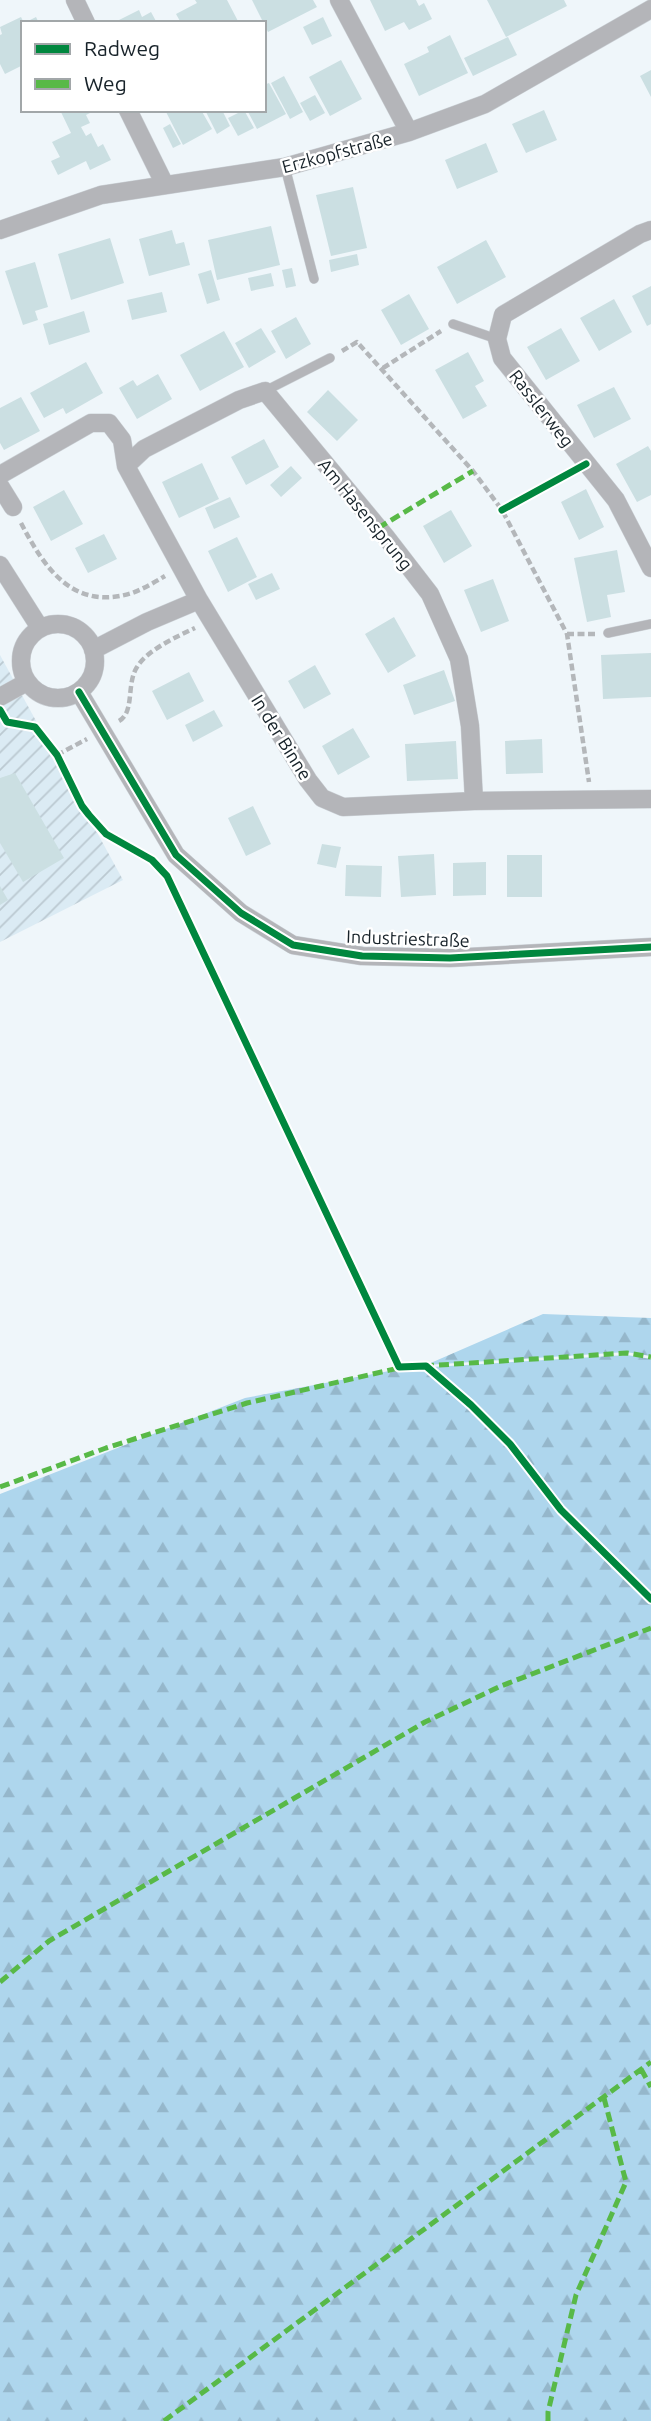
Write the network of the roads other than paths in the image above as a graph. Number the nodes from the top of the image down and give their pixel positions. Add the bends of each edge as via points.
1 (75, 0) edge
2 (339, 0) edge
3 (651, 9) edge
4 (85, 21) edge
5 (129, 112) edge
6 (409, 132) junction
7 (285, 167) junction
8 (164, 185) junction
9 (0, 230) edge
10 (651, 230) edge
11 (314, 279) dead end
12 (453, 324) road end
13 (497, 340) junction
14 (330, 358) dead end
15 (265, 391) junction
16 (126, 466) junction
17 (0, 475) edge
18 (0, 486) edge
19 (13, 507) road end
20 (0, 565) edge
21 (651, 568) edge
22 (199, 600) junction
23 (651, 624) edge
24 (40, 628) junction
25 (608, 634) road end
26 (93, 650) junction
27 (27, 682) junction
28 (79, 692) junction
29 (0, 697) edge
30 (651, 799) edge
31 (474, 801) junction
32 (651, 947) edge

1 - 4 street
2 - 6 street
3 - 6 street, Erzkopfstraße via 485,104
5 - 8 street
6 - 7 street, Erzkopfstraße
7 - 8 street, Erzkopfstraße
7 - 11 lane
8 - 9 street, Erzkopfstraße via 101,195
10 - 13 street via 503,315
12 - 13 lane
13 - 21 street, Rasslerweg via 502,358 616,500
14 - 15 lane
15 - 16 street via 144,449
15 - 31 street, Am Hasensprung via 430,594 459,659 470,726
16 - 17 street via 122,440 110,423 91,423
16 - 22 street
18 - 19 street
20 - 24 street
22 - 26 street
22 - 31 street, In der Binne via 322,798 343,807
23 - 25 lane
24 - 26 street via 57,624 75,628
24 - 27 street via 23,646 20,658
26 - 28 street via 91,678
27 - 28 street via 45,696 68,697
27 - 29 street
28 - 32 street, Industriestraße via 176,855 241,913 293,945 362,956 450,958
30 - 31 street, In der Binne

